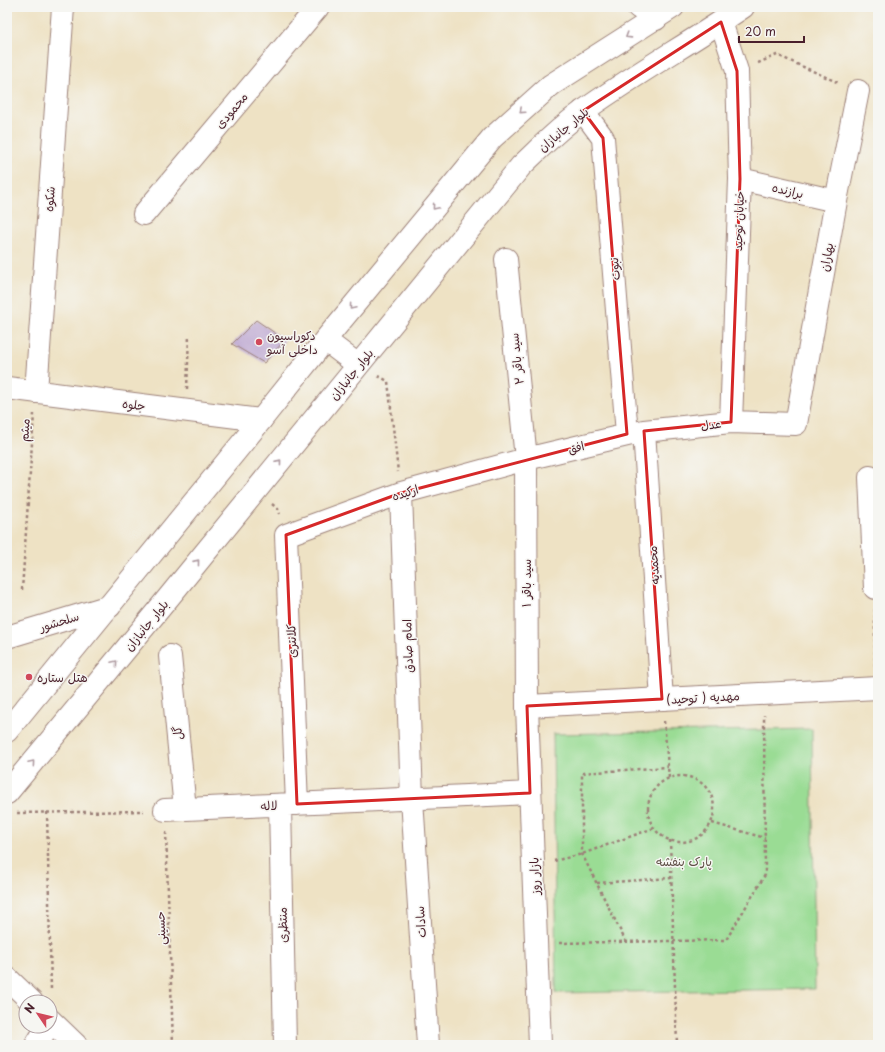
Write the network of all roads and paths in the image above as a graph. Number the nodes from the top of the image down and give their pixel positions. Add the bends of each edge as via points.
1 (63, 7) edge
2 (318, 7) edge
3 (638, 7) edge
4 (743, 7) edge
5 (664, 13) edge
6 (721, 22) junction
7 (736, 71) junction
8 (858, 91) joint
9 (583, 111) junction
10 (740, 179) junction
11 (836, 201) junction
12 (144, 214) dead end
13 (506, 259) dead end
14 (189, 336) dead end
15 (325, 340) junction
16 (358, 365) junction
17 (7, 388) edge
18 (36, 392) junction
19 (186, 411) junction
20 (261, 420) junction
21 (731, 422) junction
22 (796, 424) joint
23 (636, 432) junction
24 (526, 459) junction
25 (870, 477) dead end
26 (257, 489) junction
27 (401, 493) junction
28 (286, 535) junction
29 (876, 588) edge
30 (22, 590) dead end
31 (110, 606) junction
32 (7, 637) edge
33 (170, 656) dead end
34 (877, 688) edge
35 (764, 694) junction
36 (662, 699) junction
37 (527, 706) junction
38 (7, 731) edge
39 (668, 767) junction
40 (669, 778) junction
41 (530, 793) junction
42 (412, 799) junction
43 (10, 803) edge
44 (289, 804) junction
45 (175, 810) junction
46 (47, 812) junction
47 (712, 823) junction
48 (654, 828) junction
49 (765, 838) junction
50 (670, 840) junction
51 (582, 854) junction
52 (533, 866) junction
53 (671, 878) junction
54 (597, 883) junction
55 (673, 941) junction
56 (626, 942) junction
57 (536, 944) junction
58 (7, 978) edge
59 (24, 994) edge
60 (50, 994) edge
61 (58, 1030) edge
62 (43, 1034) edge
63 (36, 1045) edge
64 (76, 1045) edge
65 (173, 1045) edge
66 (285, 1045) edge
67 (428, 1045) edge
68 (540, 1045) edge
69 (677, 1045) edge

1 - 18 street, شکوه
2 - 12 street, محمودی
3 - 5 street
4 - 6 street, بلوار جانبازان
5 -> 15 street via 551,85 492,138
6 - 7 street, خیابان توحید
6 - 9 street, بلوار جانبازان
7 - 8 path via 777,55
7 - 10 street, خیابان توحید
8 - 11 street, بهاران
9 - 16 street, بلوار جانبازان via 520,166
9 - 23 street, نبوت via 603,138
10 - 11 street, برازنده
10 - 21 street, خیابان توحید
11 - 22 street, بهاران
13 - 24 street, سید باقر ۲
14 - 19 path
15 - 16 street
15 - 20 street
26 -> 16 street, بلوار جانبازان
16 - 27 path via 388,381
17 - 18 street, جلوه
18 - 19 street, جلوه
18 - 30 path, میثم
19 - 20 street, جلوه
20 - 31 street
21 - 22 street, عدل
21 - 23 street, عدل
23 - 24 street, افق
23 - 36 street, محمدیه
24 - 27 street, ارکیده
24 - 37 street, سید باقر ۱
25 - 29 street
26 - 28 path via 278,509
43 -> 26 street, بلوار جانبازان
27 - 28 street, ارکیده
27 - 42 street, امام صادق
28 - 44 street, کلانتری
29 - 34 path
31 - 32 street, سلحشور
31 - 38 street
33 - 45 street, گل
34 - 35 street, مهدیه ( توحید)
35 - 36 street, مهدیه ( توحید)
35 - 49 path
36 - 37 street, مهدیه ( توحید)
36 - 39 path
37 - 41 street, بازار روز
39 - 40 path
39 - 51 path via 582,773
40 - 47 path via 688,776 706,786 714,804
40 - 48 path via 657,787 650,800 649,814
41 - 42 street, لاله
41 - 52 street, بازار روز
42 - 44 street, لاله
42 - 67 street, سادات
43 - 46 path
44 - 45 street, لاله
44 - 66 street, منتظری
45 - 46 path
45 - 65 path, حسینی
46 - 60 path
47 - 49 path
47 - 50 path via 701,836 686,842
48 - 50 path
48 - 51 path
49 - 55 path via 765,875 726,940
50 - 53 path
51 - 52 path
51 - 54 path
52 - 57 street, بازار روز
53 - 54 path
53 - 55 path
54 - 56 path
55 - 56 path
55 - 69 path
56 - 57 path
57 - 68 street, بازار روز
58 - 59 street
61 - 64 street
62 - 63 street

